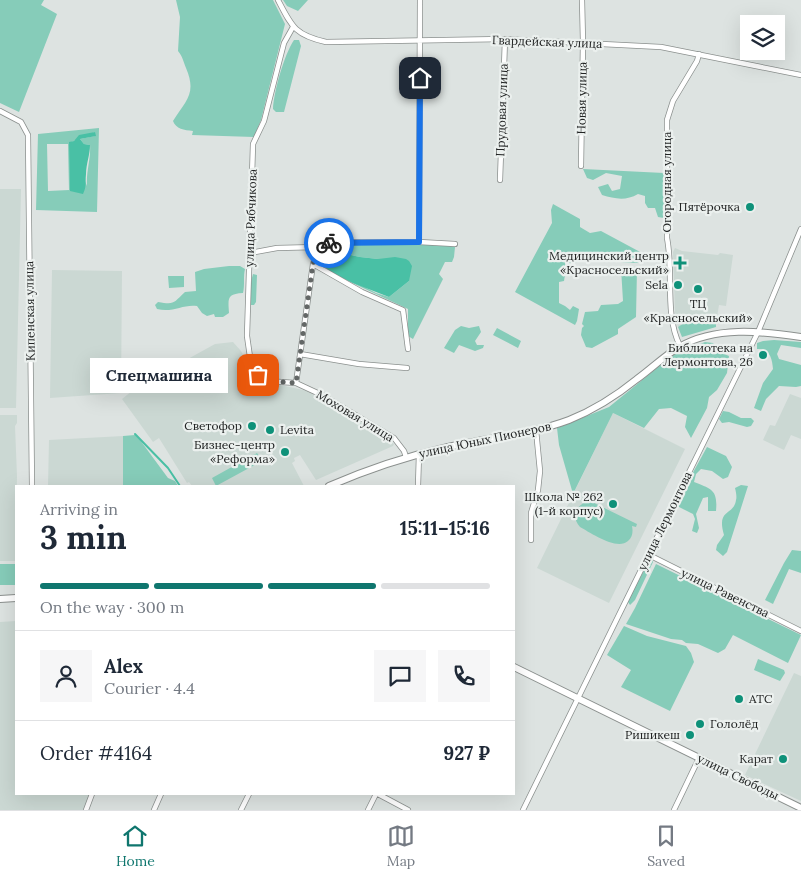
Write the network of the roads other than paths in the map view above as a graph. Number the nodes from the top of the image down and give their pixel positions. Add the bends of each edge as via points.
1 (278, 0) edge
2 (420, 0) edge
3 (582, 0) edge
4 (293, 27) junction
5 (505, 39) junction
6 (420, 41) junction
7 (584, 42) junction
8 (699, 54) junction
9 (801, 75) edge
10 (0, 111) edge
11 (580, 166) dead end
12 (500, 180) dead end
13 (801, 229) edge
14 (419, 242) junction
15 (455, 244) dead end
16 (318, 247) junction
17 (250, 253) junction
18 (313, 264) junction
19 (758, 332) junction
20 (801, 337) edge
21 (680, 346) junction
22 (408, 349) dead end
23 (300, 354) junction
24 (407, 368) dead end
25 (296, 383) junction
26 (536, 430) junction
27 (419, 454) junction
28 (406, 458) junction
29 (32, 485) edge
30 (331, 485) edge
31 (418, 485) edge
32 (531, 540) dead end
33 (649, 555) junction
34 (15, 598) edge
35 (0, 599) edge
36 (801, 631) edge
37 (515, 667) edge
38 (577, 698) junction
39 (699, 758) junction
40 (92, 795) edge
41 (161, 795) edge
42 (248, 795) edge
43 (376, 795) edge
44 (379, 795) edge
45 (801, 808) edge
46 (86, 810) edge
47 (154, 810) edge
48 (241, 810) edge
49 (368, 810) edge
50 (408, 810) edge
51 (523, 810) edge
52 (674, 810) edge

1 - 4 street
2 - 6 street
3 - 7 street, Новая улица
4 - 6 street, Гвардейская улица via 304,36 326,42
4 - 17 street, улица Рябчикова via 284,44 264,121 253,144
5 - 6 street, Гвардейская улица
5 - 7 street, Гвардейская улица
5 - 12 street, Прудовая улица
6 - 14 street
7 - 8 street, Гвардейская улица via 661,46
7 - 11 street, Новая улица
8 - 9 street, Гвардейская улица
8 - 21 street, Огородная улица via 673,101 667,120 667,238 673,323
10 - 29 street, Кипенская улица via 21,122 28,135
13 - 19 street, улица Лермонтова
14 - 15 street
14 - 16 street via 332,242
16 - 17 street via 277,248
16 - 18 street
17 - 25 street, улица Рябчикова via 247,336 253,367 267,381
18 - 22 street via 362,292 403,310
18 - 23 street
19 - 20 main road, улица Юных Пионеров
19 - 21 main road, улица Юных Пионеров via 706,336
19 - 33 street, улица Лермонтова
21 - 26 main road, улица Юных Пионеров via 600,406
23 - 24 street
23 - 25 street
25 - 28 street, Моховая улица via 394,438
26 - 27 main road, улица Юных Пионеров
26 - 32 street via 540,471 531,513
27 - 28 main road, улица Юных Пионеров
27 - 31 street
28 - 30 main road, улица Юных Пионеров
33 - 36 street, улица Равенства
33 - 38 street, улица Лермонтова
34 - 35 main road
37 - 38 main road, улица Свободы
38 - 39 main road, улица Свободы
38 - 51 street, улица Лермонтова
39 - 45 main road, улица Свободы
39 - 52 street
40 - 46 street
41 - 47 street
42 - 48 street
43 - 49 street
44 - 50 street

